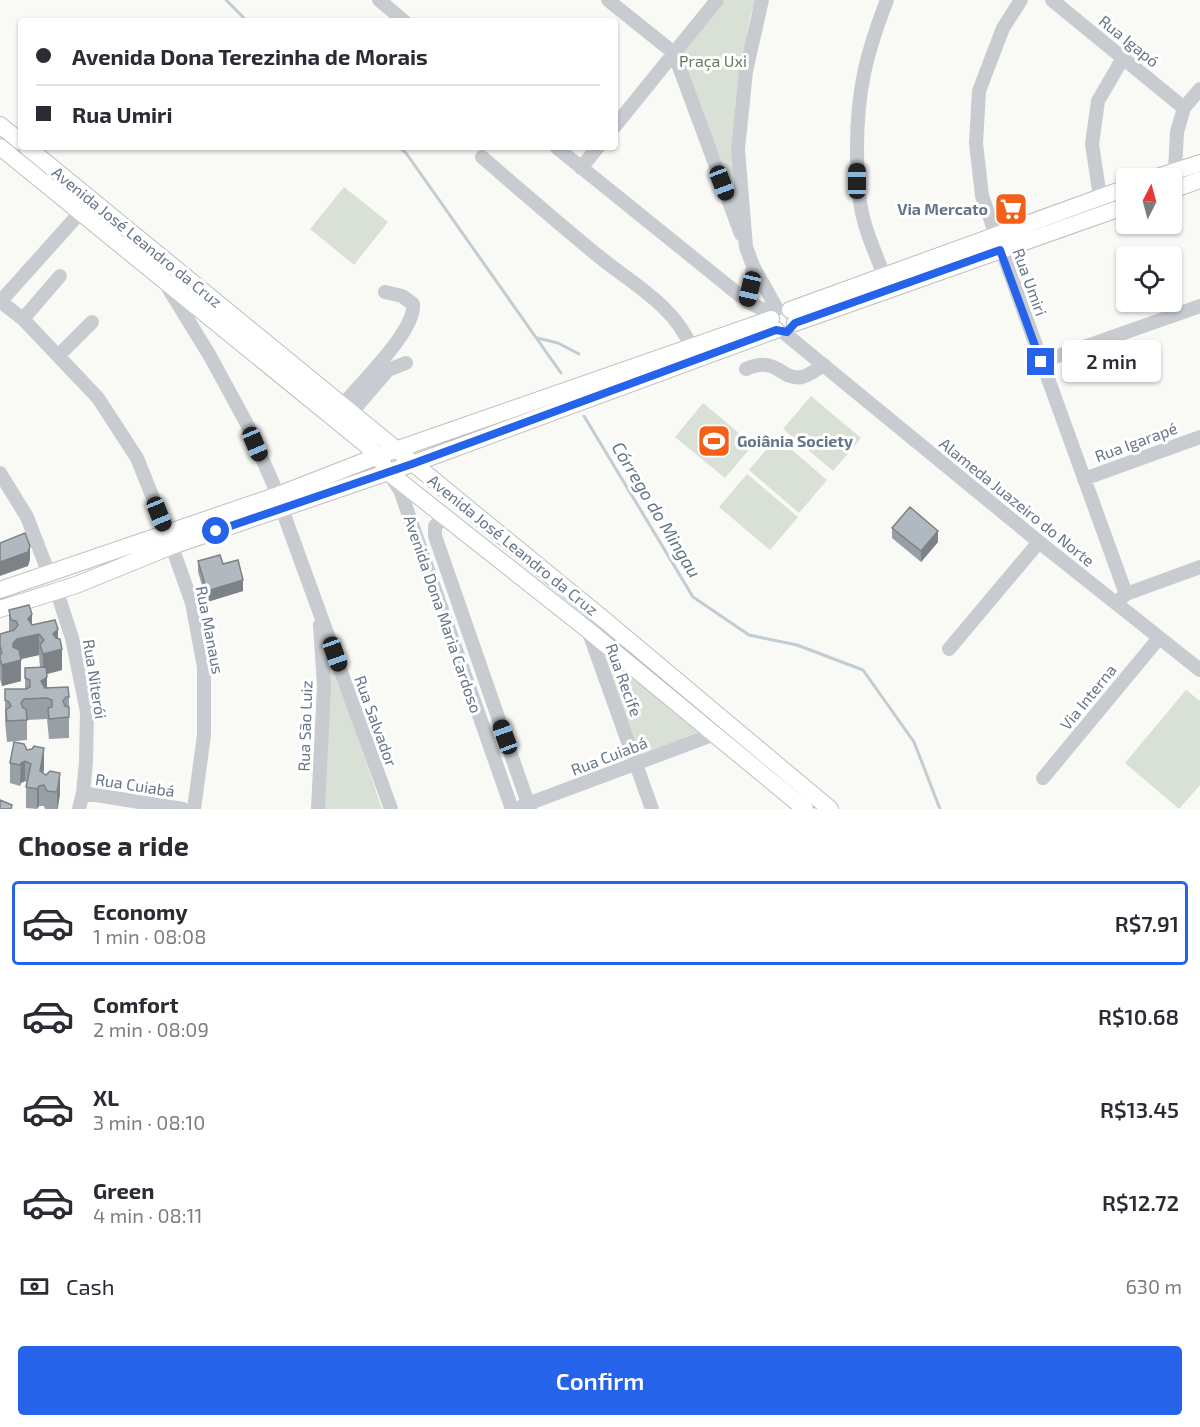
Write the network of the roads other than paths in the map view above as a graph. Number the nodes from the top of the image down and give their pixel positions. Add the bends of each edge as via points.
1 (379, 0) edge
2 (608, 0) edge
3 (717, 0) edge
4 (762, 0) edge
5 (887, 0) edge
6 (1021, 0) edge
7 (1052, 0) edge
8 (400, 18) edge
9 (674, 53) junction
10 (1123, 58) junction
11 (1200, 89) edge
12 (1184, 108) junction
13 (618, 122) edge
14 (0, 125) edge
15 (18, 140) edge
16 (0, 147) edge
17 (30, 150) edge
18 (560, 150) edge
19 (596, 150) edge
20 (482, 157) dead end
21 (1200, 163) edge
22 (581, 168) junction
23 (1175, 168) edge
24 (1182, 169) edge
25 (1200, 180) edge
26 (1182, 186) edge
27 (1116, 192) edge
28 (1100, 198) junction
29 (86, 207) junction
30 (1116, 209) edge
31 (997, 242) junction
32 (746, 248) junction
33 (753, 266) junction
34 (884, 274) junction
35 (60, 276) dead end
36 (163, 279) junction
37 (385, 292) dead end
38 (0, 302) edge
39 (748, 302) junction
40 (1200, 306) edge
41 (28, 314) junction
42 (782, 320) junction
43 (92, 322) dead end
44 (691, 347) junction
45 (64, 351) junction
46 (820, 361) junction
47 (1041, 362) junction
48 (406, 363) dead end
49 (746, 369) dead end
50 (348, 409) junction
51 (1200, 437) edge
52 (396, 450) junction
53 (378, 456) junction
54 (412, 464) junction
55 (388, 472) junction
56 (0, 473) edge
57 (1084, 479) junction
58 (280, 502) junction
59 (445, 517) junction
60 (169, 539) junction
61 (1039, 542) junction
62 (70, 566) junction
63 (1200, 567) edge
64 (49, 574) junction
65 (76, 585) junction
66 (0, 590) edge
67 (57, 592) junction
68 (1121, 598) junction
69 (0, 609) edge
70 (319, 609) junction
71 (588, 630) junction
72 (1159, 638) junction
73 (950, 649) dead end
74 (1200, 670) edge
75 (715, 734) junction
76 (636, 763) junction
77 (1043, 778) dead end
78 (83, 793) junction
79 (529, 806) edge
80 (79, 809) edge
81 (183, 809) edge
82 (194, 809) edge
83 (318, 809) edge
84 (391, 809) edge
85 (513, 809) edge
86 (652, 809) edge
87 (805, 809) edge
88 (830, 809) edge

1 - 8 street
2 - 9 street
3 - 9 street
4 - 32 street via 746,71 738,149
5 - 34 street via 872,37 857,112 857,181 866,230
6 - 31 street, Rua Umiri via 1003,28 979,91 978,164 982,196
7 - 10 street, Rua Igapó
9 - 13 street
9 - 32 street
10 - 12 street, Rua Igapó
10 - 28 street via 1098,100 1092,144
11 - 12 street
12 - 23 street via 1177,132
14 - 15 main road
16 - 29 main road, Avenida José Leandro da Cruz
17 - 29 main road, Avenida José Leandro da Cruz
18 - 22 street
19 - 22 street
20 - 44 street via 658,302 685,332
21 - 24 main road
22 - 39 street
25 - 26 main road
27 - 28 main road
28 - 31 main road
29 - 36 main road, Avenida José Leandro da Cruz
29 - 38 street
29 - 50 main road, Avenida José Leandro da Cruz
30 - 31 main road
31 - 34 main road
31 - 42 main road
31 - 47 street, Rua Umiri
32 - 33 street
33 - 39 street
33 - 42 street
34 - 42 main road
35 - 41 street
36 - 53 main road, Avenida José Leandro da Cruz
36 - 58 street, Rua Salvador via 248,426
37 - 50 street via 408,299 413,304 412,315
38 - 41 street, Rua Manaus
39 - 42 street
40 - 47 street
41 - 45 street, Rua Manaus
42 - 44 main road
42 - 46 street, Alameda Juazeiro do Norte
42 - 54 main road
43 - 45 street
44 - 52 main road
45 - 60 street, Rua Manaus via 137,458
46 - 49 street via 801,377 768,364
46 - 61 street, Alameda Juazeiro do Norte
47 - 57 street, Rua Umiri
48 - 50 street via 388,370
50 - 52 main road, Avenida José Leandro da Cruz
51 - 57 street, Rua Igarapé
52 - 53 main road
52 - 54 main road, Avenida José Leandro da Cruz
53 - 55 main road, Avenida Dona Maria Cardoso
53 - 58 main road
54 - 55 main road
54 - 88 main road, Avenida José Leandro da Cruz via 607,621
55 - 58 main road
55 - 59 main road, Avenida José Leandro da Cruz
55 - 85 street, Avenida Dona Maria Cardoso via 400,490
56 - 64 street via 27,518
57 - 68 street, Rua Umiri
58 - 60 main road
58 - 70 street, Rua Salvador
59 - 71 main road, Avenida José Leandro da Cruz
59 - 79 street, Avenida Dona Maria Cardoso via 435,526 435,536
60 - 62 main road
60 - 65 main road
60 - 82 street, Rua Manaus via 192,603 204,667 204,735
61 - 68 street, Alameda Juazeiro do Norte
61 - 73 street
62 - 64 main road
62 - 65 street
63 - 68 street
64 - 66 main road
65 - 67 main road
67 - 69 main road
67 - 78 street, Rua Niterói via 72,638 87,712
68 - 72 street, Alameda Juazeiro do Norte
70 - 83 street, Rua São Luiz via 324,686
70 - 84 street, Rua Salvador
71 - 75 main road, Avenida José Leandro da Cruz
71 - 76 street, Rua Recife
72 - 74 street, Alameda Juazeiro do Norte
72 - 77 street, Via Interna
75 - 76 street, Rua Cuiabá
75 - 87 main road, Avenida José Leandro da Cruz
76 - 79 street, Rua Cuiabá
76 - 86 street, Rua Recife
78 - 80 street, Rua Niterói
78 - 81 street, Rua Cuiabá
79 - 85 street, Rua Cuiabá

